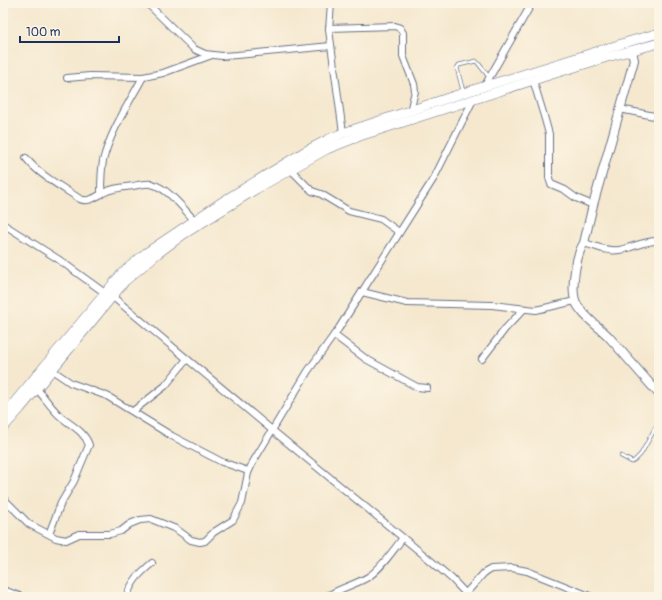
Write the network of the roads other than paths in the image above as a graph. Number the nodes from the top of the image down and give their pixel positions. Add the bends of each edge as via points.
1 (147, 3) edge
2 (331, 3) edge
3 (532, 3) edge
4 (329, 28) junction
5 (659, 34) edge
6 (659, 43) edge
7 (331, 46) junction
8 (632, 51) junction
9 (213, 55) junction
10 (143, 77) junction
11 (489, 77) junction
12 (67, 78) dead end
13 (532, 80) junction
14 (484, 87) junction
15 (463, 93) junction
16 (473, 100) junction
17 (620, 109) junction
18 (410, 112) junction
19 (659, 117) edge
20 (343, 133) junction
21 (26, 158) dead end
22 (290, 169) junction
23 (101, 194) junction
24 (593, 205) junction
25 (194, 220) junction
26 (3, 224) edge
27 (399, 232) junction
28 (659, 241) edge
29 (584, 243) junction
30 (362, 292) junction
31 (109, 295) junction
32 (575, 301) junction
33 (524, 309) junction
34 (334, 335) junction
35 (187, 358) junction
36 (482, 359) dead end
37 (52, 370) junction
38 (427, 388) dead end
39 (37, 389) junction
40 (659, 394) edge
41 (133, 411) junction
42 (3, 416) edge
43 (659, 421) edge
44 (3, 428) edge
45 (272, 430) junction
46 (621, 456) dead end
47 (248, 471) junction
48 (3, 498) edge
49 (48, 534) junction
50 (404, 538) junction
51 (152, 563) dead end
52 (3, 591) edge
53 (468, 595) edge
54 (19, 597) edge
55 (126, 597) edge
56 (326, 597) edge
57 (592, 597) edge

1 - 9 street via 194,49
2 - 4 street
3 - 11 street
4 - 7 street
4 - 18 street via 400,28 403,33 403,56 415,91
5 - 14 main road
6 - 8 main road
7 - 9 street
7 - 20 street
8 - 13 main road
8 - 17 street via 634,60
9 - 10 street
10 - 12 street
10 - 23 street via 113,133 104,159
11 - 14 street
11 - 15 lane via 476,61 459,66 457,68
13 - 16 main road
13 - 24 street via 549,134 551,184
14 - 15 main road
15 - 18 main road
16 - 22 main road via 345,142
16 - 27 street via 434,178
17 - 19 street
17 - 24 street
18 - 20 main road
20 - 25 main road via 297,156
21 - 23 street via 43,174 80,199 85,201
22 - 27 street via 312,191 349,212 381,219
22 - 31 main road via 184,234
23 - 25 street via 125,187 151,184 162,189
24 - 29 street
25 - 31 main road via 123,272
26 - 31 street
27 - 30 street
28 - 29 street via 618,250
29 - 32 street via 574,279
30 - 33 street via 407,303 492,305
30 - 34 street
31 - 35 street
31 - 37 main road
31 - 42 main road
32 - 33 street via 536,310
32 - 40 street
33 - 36 street
34 - 38 street via 366,359 417,387
34 - 45 street via 308,371
35 - 41 street via 165,386
35 - 45 street
37 - 39 main road
37 - 41 street via 71,383 107,396
39 - 44 main road
39 - 49 street via 62,417 86,438 89,445
41 - 47 street via 172,436 222,462
43 - 46 lane via 637,458 632,462
45 - 47 street
45 - 50 street
47 - 49 street via 242,503 234,520 214,532 205,541 191,540 176,530 152,520 140,520 110,534 79,534 66,540
48 - 49 street via 29,524
50 - 53 street
50 - 56 street via 368,577
51 - 55 street via 139,574
52 - 54 street
53 - 57 street via 484,573 491,569 512,568 528,571

